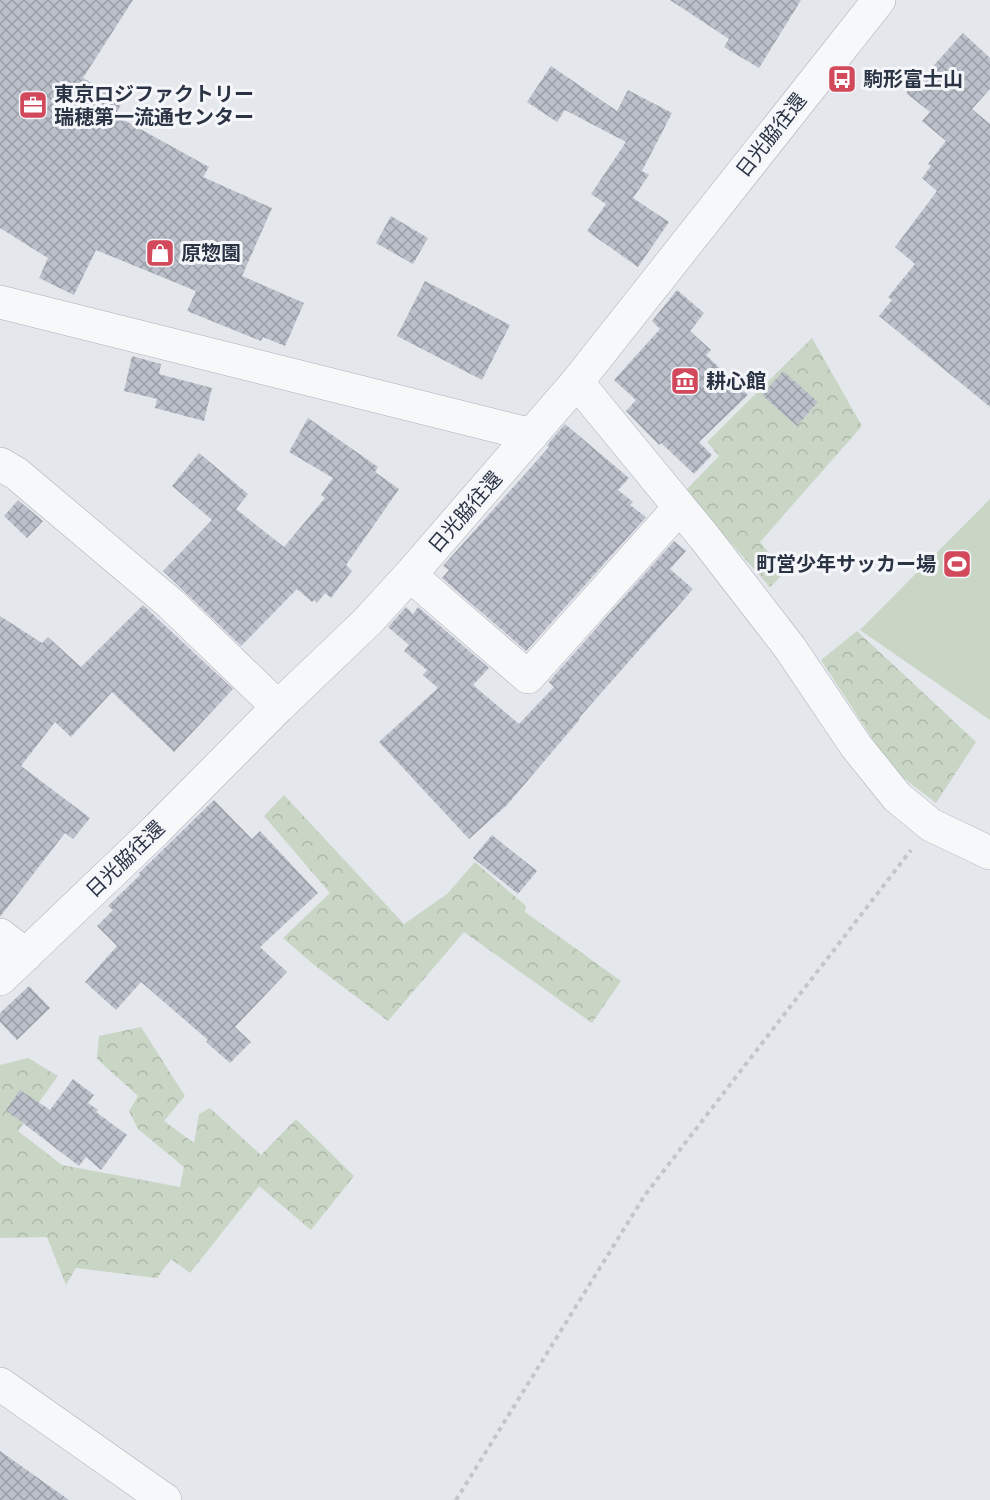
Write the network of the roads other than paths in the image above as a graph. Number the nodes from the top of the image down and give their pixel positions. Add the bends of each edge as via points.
1 (879, 0) edge
2 (0, 302) edge
3 (577, 382) junction
4 (532, 435) junction
5 (0, 464) edge
6 (680, 508) junction
7 (410, 575) junction
8 (278, 707) junction
9 (990, 853) edge
10 (0, 935) edge
11 (26, 955) junction
12 (0, 979) edge
13 (0, 1384) edge
14 (165, 1500) edge

1 - 3 street, 日光脇往還
2 - 4 street
3 - 4 street, 日光脇往還
3 - 6 street
4 - 7 street, 日光脇往還
5 - 8 street via 17,474 171,604
6 - 7 street via 528,676
6 - 9 street via 790,648 863,755 897,797 931,825
7 - 8 street, 日光脇往還
8 - 11 street, 日光脇往還
10 - 11 street
11 - 12 street, 日光脇往還
13 - 14 street

